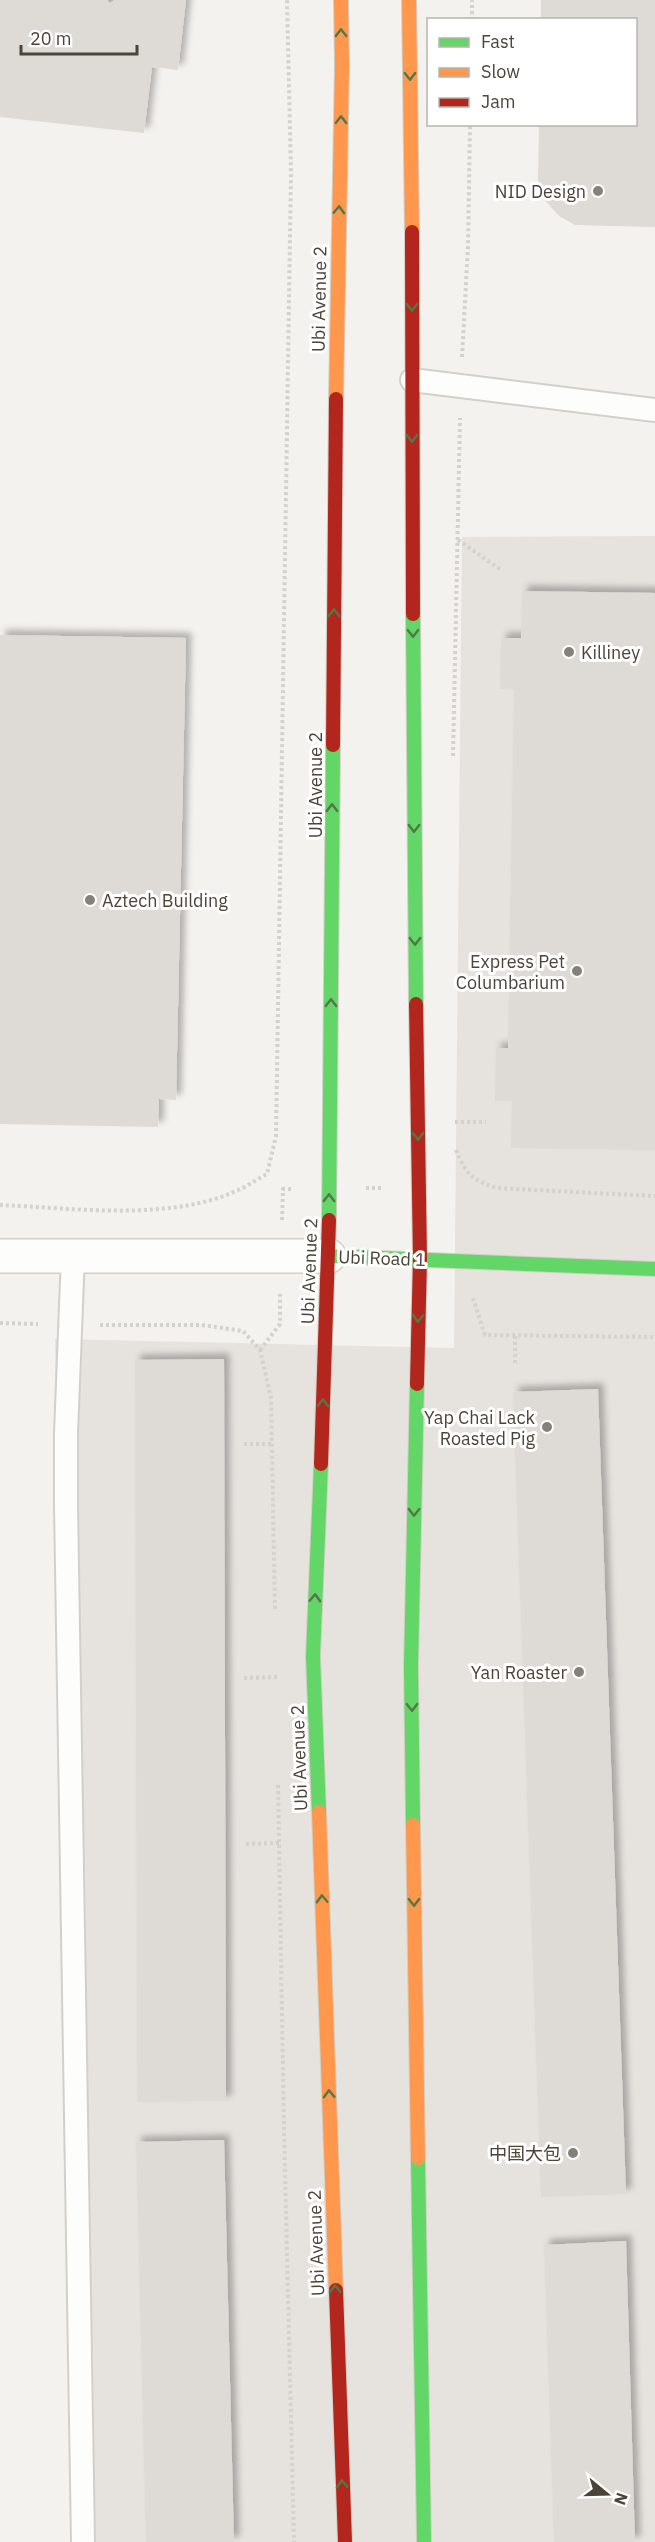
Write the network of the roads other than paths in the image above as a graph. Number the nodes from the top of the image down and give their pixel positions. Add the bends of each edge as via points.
1 (340, 0) edge
2 (409, 0) edge
3 (412, 380) junction
4 (655, 410) edge
5 (73, 1255) junction
6 (0, 1256) edge
7 (329, 1256) junction
8 (420, 1259) junction
9 (655, 1269) edge
10 (83, 2542) edge
11 (345, 2542) edge
12 (424, 2542) edge

7 -> 1 main road, Ubi Avenue 2
2 -> 3 main road
3 - 4 lane
3 -> 8 main road
5 - 6 street, Ubi Road 1
5 - 7 street, Ubi Road 1
5 - 10 lane via 66,1506
7 - 8 main road, Ubi Road 1
11 -> 7 main road, Ubi Avenue 2 via 313,1656
8 - 9 main road, Ubi Road 1
8 -> 12 main road via 411,1666

